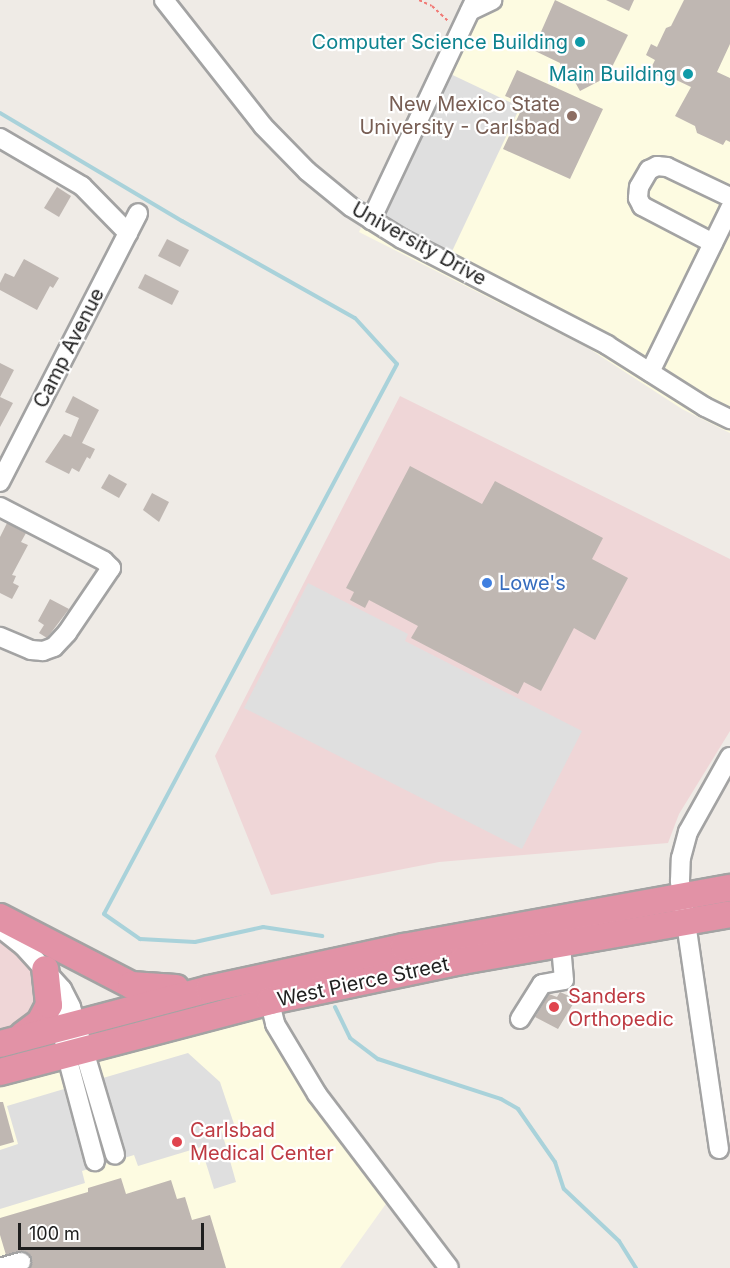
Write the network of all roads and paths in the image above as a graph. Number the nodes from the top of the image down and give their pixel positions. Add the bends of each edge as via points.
1 (164, 0) edge
2 (419, 0) edge
3 (493, 0) edge
4 (473, 5) edge
5 (462, 28) junction
6 (0, 138) edge
7 (730, 197) edge
8 (730, 209) edge
9 (138, 213) dead end
10 (371, 220) junction
11 (128, 234) junction
12 (713, 243) junction
13 (650, 372) junction
14 (730, 419) edge
15 (0, 482) edge
16 (0, 507) edge
17 (0, 638) edge
18 (730, 757) edge
19 (730, 888) edge
20 (681, 895) junction
21 (730, 914) edge
22 (0, 917) edge
23 (688, 920) junction
24 (0, 928) edge
25 (561, 943) junction
26 (45, 969) junction
27 (209, 989) junction
28 (267, 989) junction
29 (520, 1019) dead end
30 (69, 1024) junction
31 (9, 1042) edge
32 (73, 1051) junction
33 (0, 1072) edge
34 (719, 1149) dead end
35 (115, 1155) dead end
36 (95, 1161) dead end
37 (21, 1262) dead end
38 (1, 1266) edge
39 (449, 1268) edge

1 - 10 street, University Drive via 281,145 327,189
2 - 5 path
3 - 4 street
4 - 5 street
5 - 10 street
6 - 11 street via 81,186
7 - 12 street via 667,167 649,170 639,187 642,206
8 - 12 street
9 - 11 street, Camp Avenue
10 - 13 street, University Drive via 607,345
11 - 15 street, Camp Avenue
12 - 13 street
13 - 14 street, University Drive
16 - 17 street via 111,568 54,647 31,651
18 - 20 street via 683,844
19 - 20 highway, West Pierce Street
20 - 23 street
20 - 28 highway, West Pierce Street via 404,947
21 - 23 highway, West Pierce Street
22 - 27 highway via 131,985
23 - 25 highway, West Pierce Street
23 - 34 street
24 - 26 street
25 - 28 highway, West Pierce Street
25 - 29 street via 564,980 542,984
26 - 30 street via 62,988
26 - 31 highway via 49,1005 40,1022
27 - 28 highway, West Pierce Street
27 - 30 highway, West Pierce Street
28 - 32 highway, West Pierce Street
28 - 39 street via 275,1024 317,1094
30 - 31 highway, West Pierce Street
30 - 32 street
32 - 33 highway, West Pierce Street
32 - 35 street
32 - 36 street
37 - 38 street

